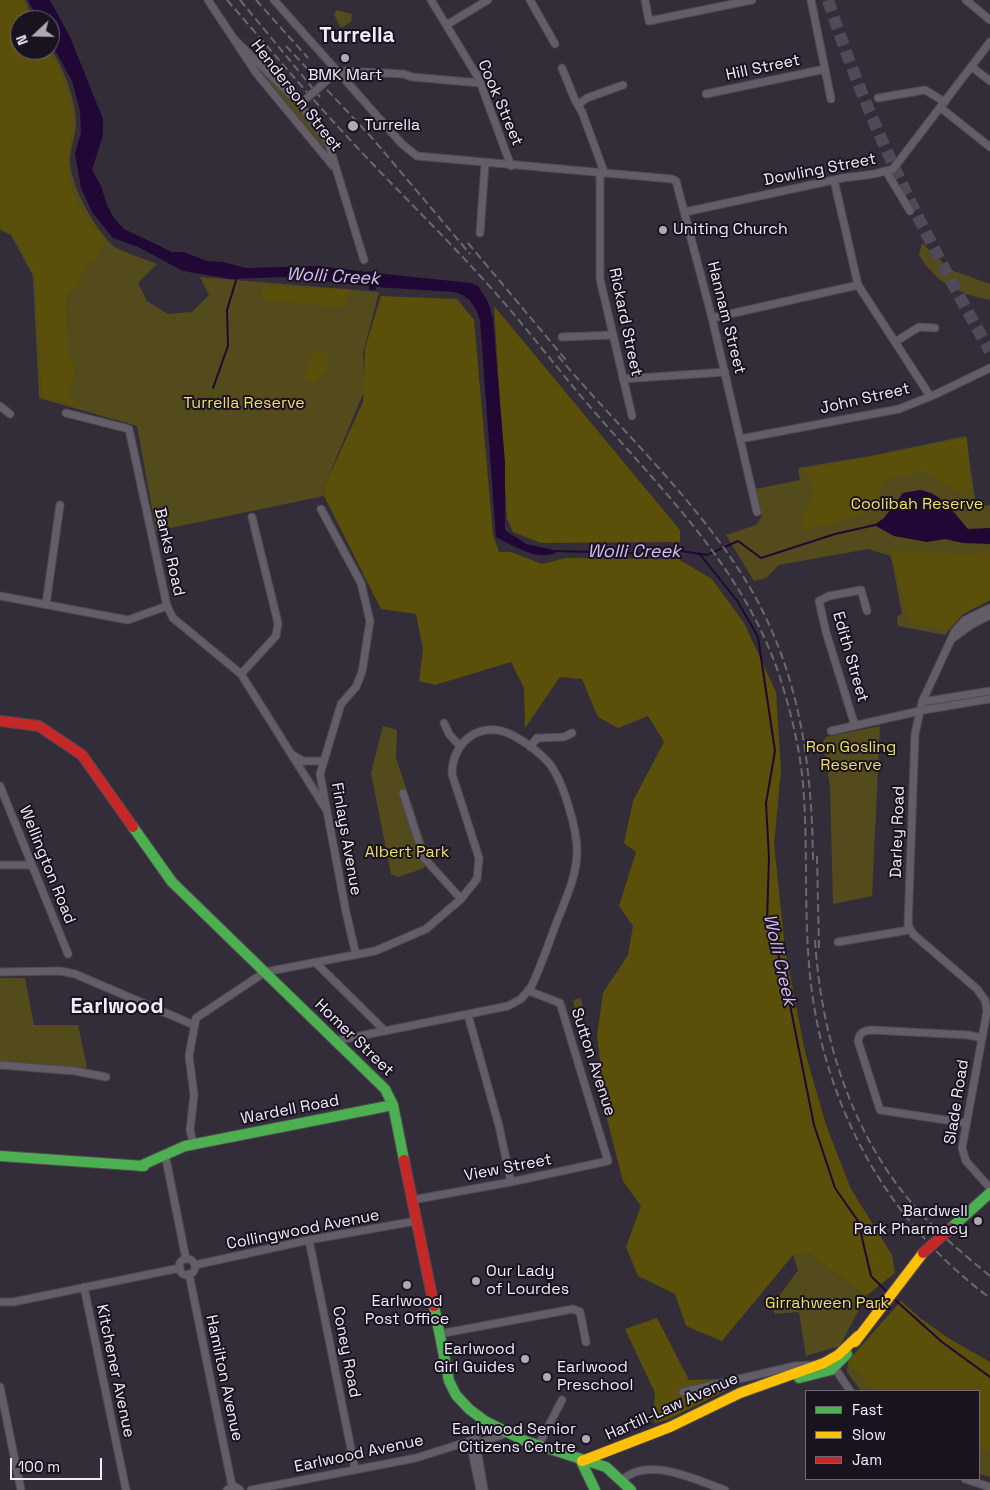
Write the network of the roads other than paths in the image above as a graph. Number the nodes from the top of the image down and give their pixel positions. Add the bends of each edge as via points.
1 (208, 0) edge
2 (274, 0) edge
3 (284, 0) edge
4 (431, 0) edge
5 (436, 0) edge
6 (488, 0) edge
7 (530, 0) edge
8 (645, 0) edge
9 (752, 0) edge
10 (811, 0) edge
11 (966, 0) edge
12 (728, 2) edge
13 (282, 9) junction
14 (438, 9) junction
15 (990, 20) edge
16 (448, 24) junction
17 (234, 39) junction
18 (990, 42) edge
19 (555, 44) dead end
20 (972, 67) junction
21 (562, 68) dead end
22 (825, 69) junction
23 (335, 74) junction
24 (990, 81) edge
25 (480, 83) junction
26 (623, 85) dead end
27 (706, 94) dead end
28 (878, 98) dead end
29 (831, 99) dead end
30 (300, 104) junction
31 (578, 105) junction
32 (943, 105) junction
33 (990, 148) edge
34 (485, 164) junction
35 (511, 166) junction
36 (337, 170) junction
37 (886, 171) junction
38 (601, 173) junction
39 (834, 180) junction
40 (910, 211) dead end
41 (685, 212) junction
42 (480, 233) dead end
43 (364, 260) dead end
44 (858, 285) junction
45 (712, 318) junction
46 (935, 328) dead end
47 (613, 335) junction
48 (562, 337) dead end
49 (895, 342) junction
50 (990, 369) edge
51 (725, 372) junction
52 (623, 379) junction
53 (930, 396) junction
54 (0, 406) edge
55 (66, 413) dead end
56 (10, 414) dead end
57 (632, 416) dead end
58 (740, 439) junction
59 (60, 505) dead end
60 (322, 509) dead end
61 (757, 512) dead end
62 (252, 517) dead end
63 (0, 596) edge
64 (46, 604) junction
65 (167, 606) junction
66 (990, 608) edge
67 (867, 611) dead end
68 (990, 615) edge
69 (952, 640) junction
70 (241, 674) junction
71 (990, 691) edge
72 (990, 699) edge
73 (922, 702) junction
74 (918, 712) junction
75 (0, 721) edge
76 (444, 723) dead end
77 (855, 726) junction
78 (831, 731) dead end
79 (572, 733) dead end
80 (459, 745) junction
81 (530, 747) junction
82 (291, 754) junction
83 (322, 761) junction
84 (0, 786) edge
85 (403, 793) dead end
86 (326, 811) junction
87 (0, 865) edge
88 (32, 865) junction
89 (462, 899) junction
90 (909, 930) junction
91 (838, 942) dead end
92 (68, 954) dead end
93 (356, 955) junction
94 (315, 962) junction
95 (0, 972) edge
96 (265, 972) junction
97 (529, 991) junction
98 (988, 1000) edge
99 (988, 1011) edge
100 (468, 1015) junction
101 (194, 1025) junction
102 (385, 1031) junction
103 (982, 1038) junction
104 (335, 1041) junction
105 (0, 1065) edge
106 (106, 1077) dead end
107 (393, 1105) junction
108 (965, 1122) junction
109 (194, 1146) junction
110 (0, 1156) edge
111 (166, 1159) junction
112 (608, 1161) joint
113 (140, 1166) junction
114 (511, 1182) junction
115 (990, 1188) edge
116 (990, 1193) edge
117 (412, 1200) junction
118 (416, 1221) junction
119 (309, 1240) junction
120 (186, 1259) junction
121 (195, 1265) junction
122 (180, 1268) junction
123 (189, 1274) junction
124 (84, 1287) junction
125 (0, 1302) edge
126 (13, 1302) junction
127 (0, 1308) edge
128 (439, 1334) junction
129 (586, 1342) dead end
130 (832, 1364) junction
131 (786, 1373) junction
132 (776, 1382) junction
133 (0, 1387) edge
134 (849, 1390) edge
135 (683, 1392) dead end
136 (562, 1400) dead end
137 (484, 1420) junction
138 (509, 1433) junction
139 (472, 1440) junction
140 (538, 1446) junction
141 (581, 1461) junction
142 (355, 1469) junction
143 (968, 1480) edge
144 (621, 1481) junction
145 (990, 1487) edge
146 (230, 1488) edge
147 (21, 1490) edge
148 (126, 1490) edge
149 (240, 1490) edge
150 (251, 1490) edge
151 (480, 1490) edge
152 (484, 1490) edge
153 (595, 1490) edge
154 (631, 1490) edge
155 (724, 1490) edge

1 - 17 street, Henderson Street
2 - 13 street
3 - 13 street
4 - 14 street, Cook Street
5 - 14 street
6 - 16 street
7 - 19 street
8 - 12 street via 649,21
9 - 12 street
10 - 22 street
11 - 15 street
13 - 23 street
14 - 16 street, Cook Street
16 - 25 street, Cook Street
17 - 30 street, Henderson Street
17 - 36 street, Henderson Street via 257,74
18 - 20 street, Dowling Street
20 - 24 street
20 - 32 street, Dowling Street
21 - 31 street, Rickard Street
22 - 27 street, Hill Street
22 - 29 street
23 - 25 street via 344,71 404,74
23 - 30 street, bridge
23 - 34 street, Hannam Street via 417,156
25 - 35 street, Cook Street
26 - 31 street via 587,98
28 - 32 street via 925,90
30 - 36 street, Henderson Street via 328,142
31 - 38 street, Rickard Street via 603,169
32 - 33 street
32 - 37 street, Dowling Street via 896,166
34 - 35 street, Hannam Street
34 - 42 street
35 - 38 street, Hannam Street
36 - 43 street, Henderson Street
37 - 39 street, Dowling Street
37 - 40 street
38 - 41 street, Hannam Street via 674,180
38 - 47 street, Rickard Street via 600,278
39 - 41 street, Dowling Street
39 - 44 street
41 - 45 street, Hannam Street
44 - 45 street
44 - 49 street
45 - 51 street, Hannam Street
46 - 49 street via 918,327
47 - 48 street
47 - 52 street, Rickard Street
49 - 53 street
50 - 53 street, John Street
51 - 52 street
51 - 58 street, Hannam Street
52 - 57 street, Rickard Street
53 - 58 street, John Street via 899,409
54 - 56 street
55 - 65 street, Banks Road via 129,429
58 - 61 street, Hannam Street
59 - 64 street
60 - 83 street, Finlays Avenue via 361,583 370,621 362,672 356,687 340,704
62 - 70 street via 278,623 276,636
63 - 64 street
64 - 65 street via 128,620
65 - 70 street, Banks Road via 173,618
66 - 69 street, Darley Road via 960,625
67 - 77 street, Edith Street via 860,590 819,601
68 - 69 street, Darley Road
69 - 73 street, Darley Road
70 - 82 street, Banks Road
71 - 73 street
72 - 74 street
73 - 74 street, Darley Road
74 - 77 street
74 - 90 street, Darley Road
75 - 96 main road, Homer Street via 39,726 82,755 168,877
76 - 80 street
77 - 78 street
79 - 81 street via 564,737 537,738
80 - 81 street via 480,732 496,730
80 - 89 street via 452,762 452,774 477,849 480,872
81 - 97 street via 547,760 557,774 575,833 577,851 573,881
82 - 83 street via 303,761
82 - 86 street, Banks Road
83 - 86 street, Finlays Avenue via 321,783
84 - 88 street, Wellington Road
85 - 89 street via 424,858
86 - 93 street, Finlays Avenue
87 - 88 street
88 - 92 street, Wellington Road
89 - 93 street via 426,929 375,951
90 - 91 street
90 - 98 street
93 - 94 street
94 - 96 street
94 - 102 street
95 - 101 street via 60,971 75,974
96 - 101 street via 196,1018
96 - 104 main road, Homer Street
97 - 100 street via 508,1006
97 - 112 street, Sutton Avenue via 560,1003
98 - 99 street
99 - 103 street, Slade Road
100 - 102 street
100 - 114 street
101 - 109 street via 189,1056 194,1094 190,1130
102 - 104 street
103 - 108 street, Slade Road
103 - 108 street via 872,1030 859,1035 858,1041 880,1110
104 - 107 main road, Homer Street via 380,1084
105 - 106 street
107 - 109 main road, Wardell Road
107 - 117 main road, Homer Street
108 - 115 street, Slade Road via 963,1154
109 - 111 main road, Wardell Road
109 - 113 main road, Wardell Road via 185,1146
110 - 113 main road, Wardell Road
111 - 113 main road, Wardell Road
111 - 120 street
112 - 114 street, View Street
114 - 117 street, View Street
116 - 130 main road, Hartill-Law Avenue, bridge via 923,1253
117 - 118 main road, Homer Street
118 - 119 street, Collingwood Avenue
118 - 128 main road, Homer Street
119 - 121 street, Collingwood Avenue
119 - 142 street, Coney Road
120 - 121 street
120 - 122 street
121 - 123 street
122 - 123 street
122 - 124 street
123 - 146 street, Hamilton Avenue
124 - 126 street
124 - 148 street, Kitchener Avenue
125 - 126 street
126 - 127 street
128 - 129 street via 573,1308 580,1312
128 - 137 main road, Homer Street via 451,1388 461,1402
130 - 131 main road, Hartill-Law Avenue
130 - 132 main road, Hartill-Law Avenue via 820,1373
130 - 134 street
131 - 132 main road, Hartill-Law Avenue
131 - 135 street
132 - 141 main road, Hartill-Law Avenue via 740,1393 670,1427
133 - 147 street
136 - 140 street
137 - 138 main road, Homer Street
137 - 139 street
138 - 140 main road, Homer Street
138 - 152 street via 478,1446
139 - 142 street, Earlwood Avenue via 424,1456
139 - 151 street
140 - 141 main road, Homer Street
141 - 144 main road, Homer Street via 608,1468
141 - 153 main road
142 - 150 street, Earlwood Avenue
143 - 145 street
144 - 154 main road, Homer Street
144 - 155 street via 633,1473 656,1469
146 - 149 street

